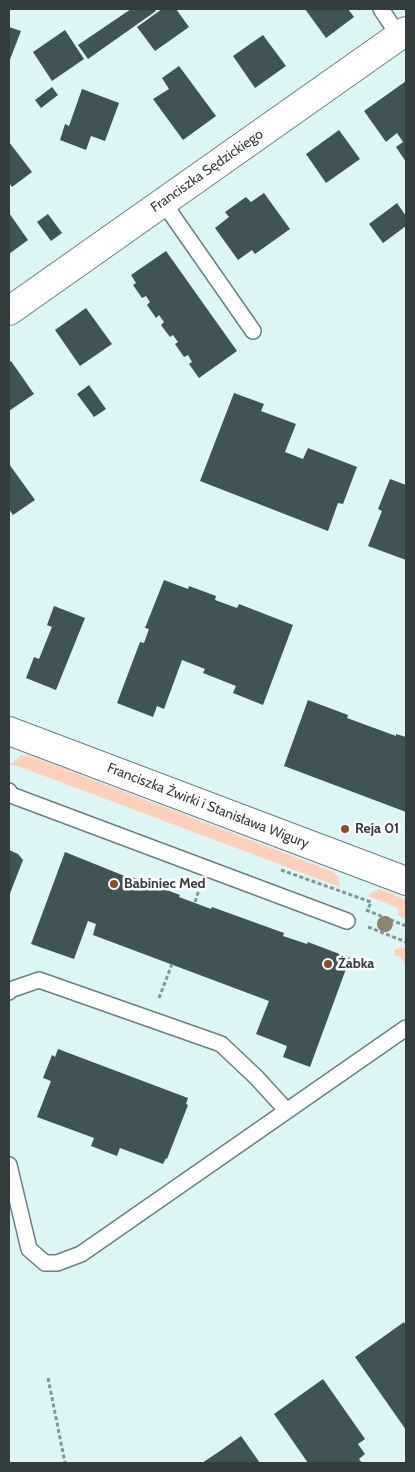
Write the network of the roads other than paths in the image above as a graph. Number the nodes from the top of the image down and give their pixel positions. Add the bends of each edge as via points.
1 (381, 9) edge
2 (403, 33) edge
3 (163, 202) junction
4 (9, 311) edge
5 (253, 331) dead end
6 (9, 731) edge
7 (9, 791) edge
8 (406, 881) edge
9 (347, 921) dead end
10 (9, 992) edge
11 (406, 1028) edge
12 (287, 1111) junction
13 (9, 1165) edge

1 - 2 lane
2 - 3 street, Franciszka Sędzickiego
3 - 4 street, Franciszka Sędzickiego
3 - 5 lane
6 - 8 street, Franciszka Żwirki i Stanisława Wigury
7 - 9 lane via 11,795
10 - 12 lane via 39,980 221,1044
11 - 12 lane
12 - 13 lane via 81,1254 57,1263 45,1263 29,1249

